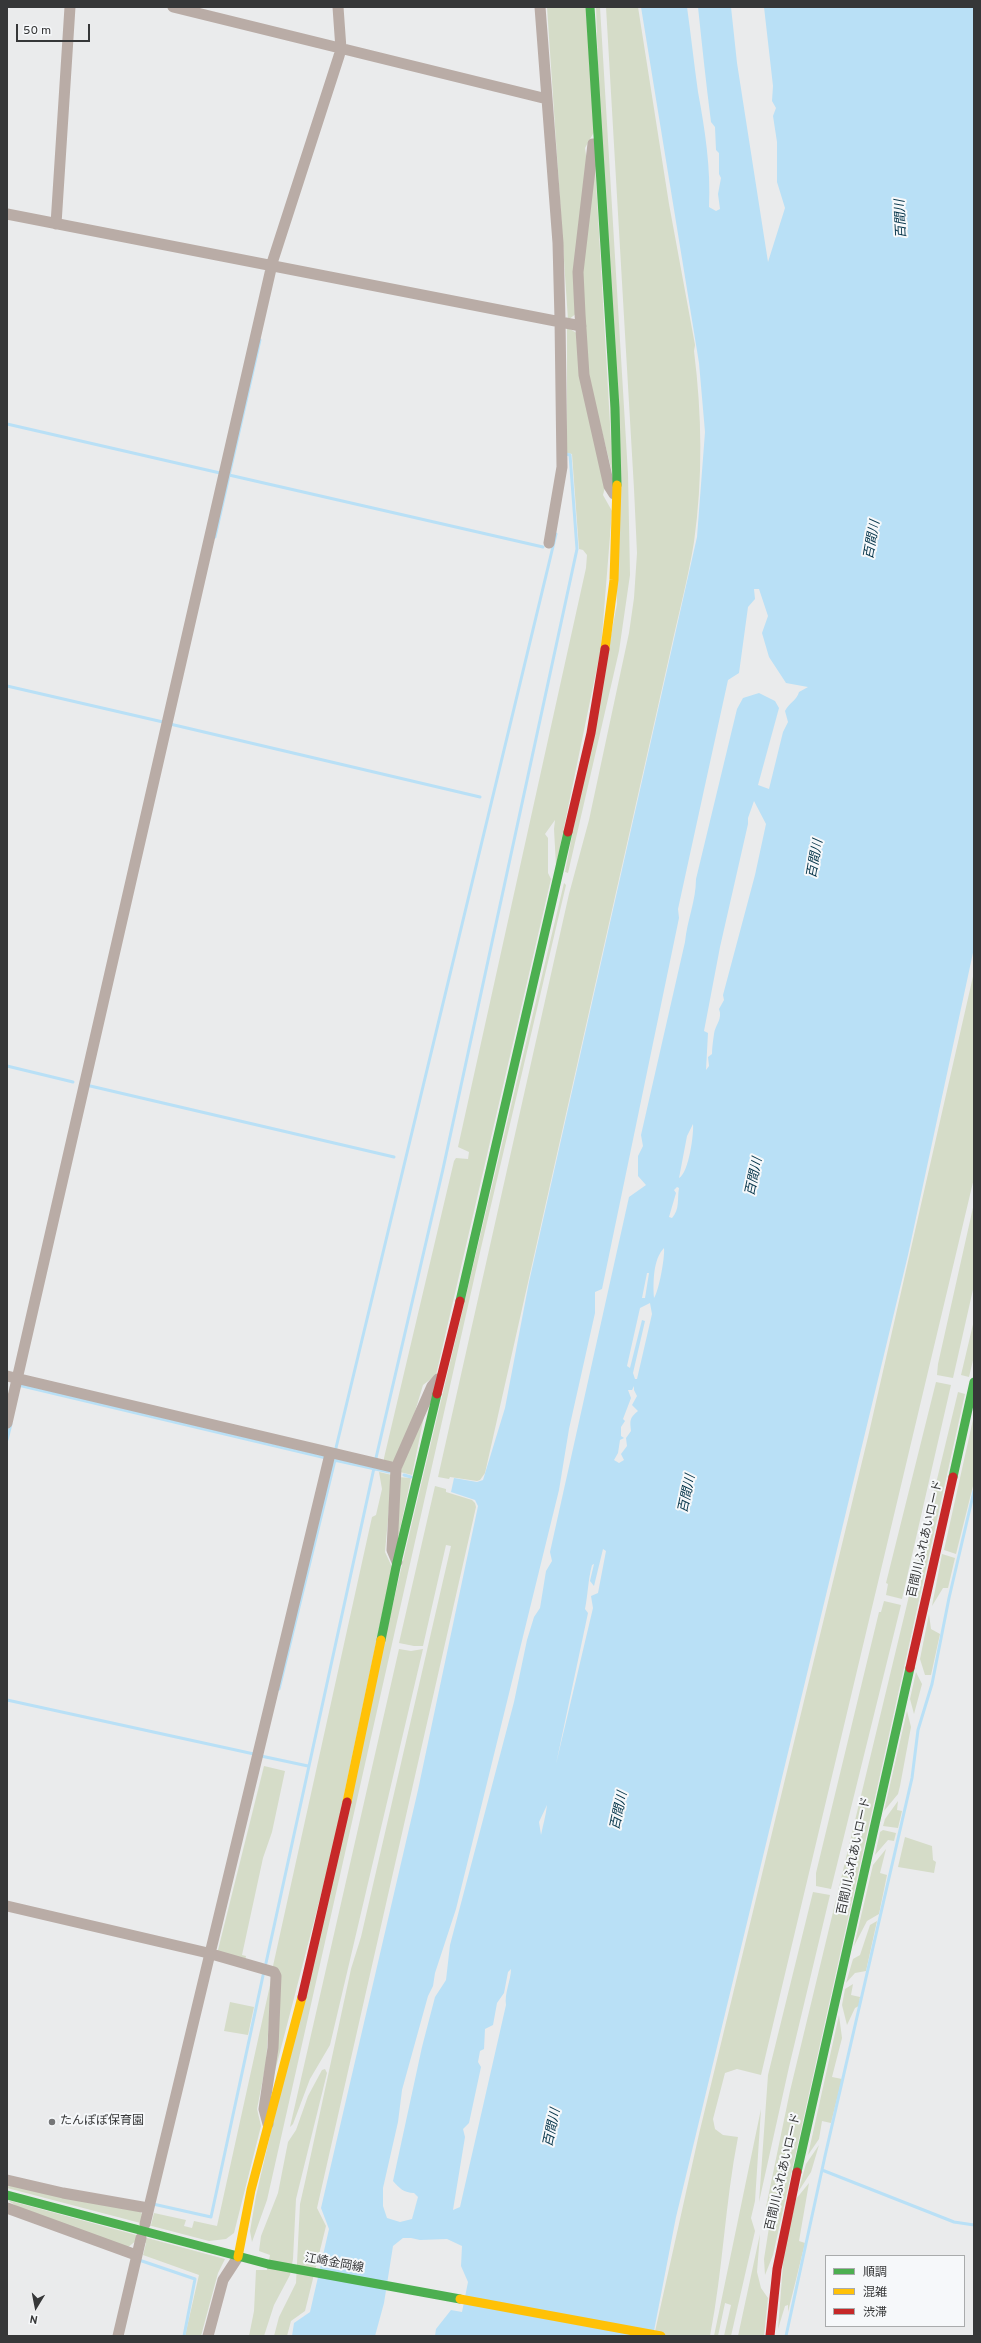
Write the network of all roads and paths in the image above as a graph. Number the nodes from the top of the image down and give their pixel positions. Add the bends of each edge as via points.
1 (70, 7) edge
2 (173, 7) edge
3 (338, 7) edge
4 (540, 7) edge
5 (590, 7) edge
6 (344, 49) junction
7 (547, 99) junction
8 (599, 144) junction
9 (7, 214) edge
10 (56, 220) junction
11 (274, 265) junction
12 (562, 321) junction
13 (581, 326) junction
14 (617, 500) junction
15 (549, 543) dead end
16 (440, 1376) junction
17 (14, 1381) edge
18 (974, 1382) edge
19 (7, 1423) edge
20 (332, 1456) junction
21 (396, 1468) junction
22 (397, 1562) junction
23 (7, 1906) edge
24 (212, 1956) junction
25 (268, 2125) junction
26 (7, 2180) edge
27 (7, 2195) edge
28 (7, 2208) edge
29 (148, 2208) junction
30 (145, 2224) dead end
31 (141, 2238) dead end
32 (136, 2256) junction
33 (238, 2257) junction
34 (118, 2336) edge
35 (208, 2336) edge
36 (660, 2336) edge
37 (770, 2336) edge

1 - 10 street
2 - 6 street
3 - 6 street
4 - 7 street
5 - 8 street
6 - 7 street
6 - 11 street
7 - 12 street
8 - 13 street via 593,144 578,272
8 - 14 street via 615,408
9 - 10 street
10 - 11 street
11 - 12 street
11 - 17 street
12 - 13 street
12 - 15 street via 562,467
13 - 14 street via 584,375 609,486
14 - 16 street via 614,580 591,733 474,1241
16 - 21 street via 432,1386
16 - 22 street
17 - 19 street
17 - 20 street
18 - 37 street, 百間川ふれあいロード via 783,2233
20 - 21 street
20 - 24 street
21 - 22 street via 392,1550
22 - 25 street via 309,1972
23 - 24 street
24 - 25 street via 265,1968 274,1972 276,1976 273,2048 264,2109
24 - 29 street
25 - 33 street via 251,2190
26 - 29 street
27 - 33 street, 江崎金岡線
28 - 32 street
29 - 30 street
31 - 32 street
32 - 34 street
33 - 35 street via 223,2280
33 - 36 street, 江崎金岡線

